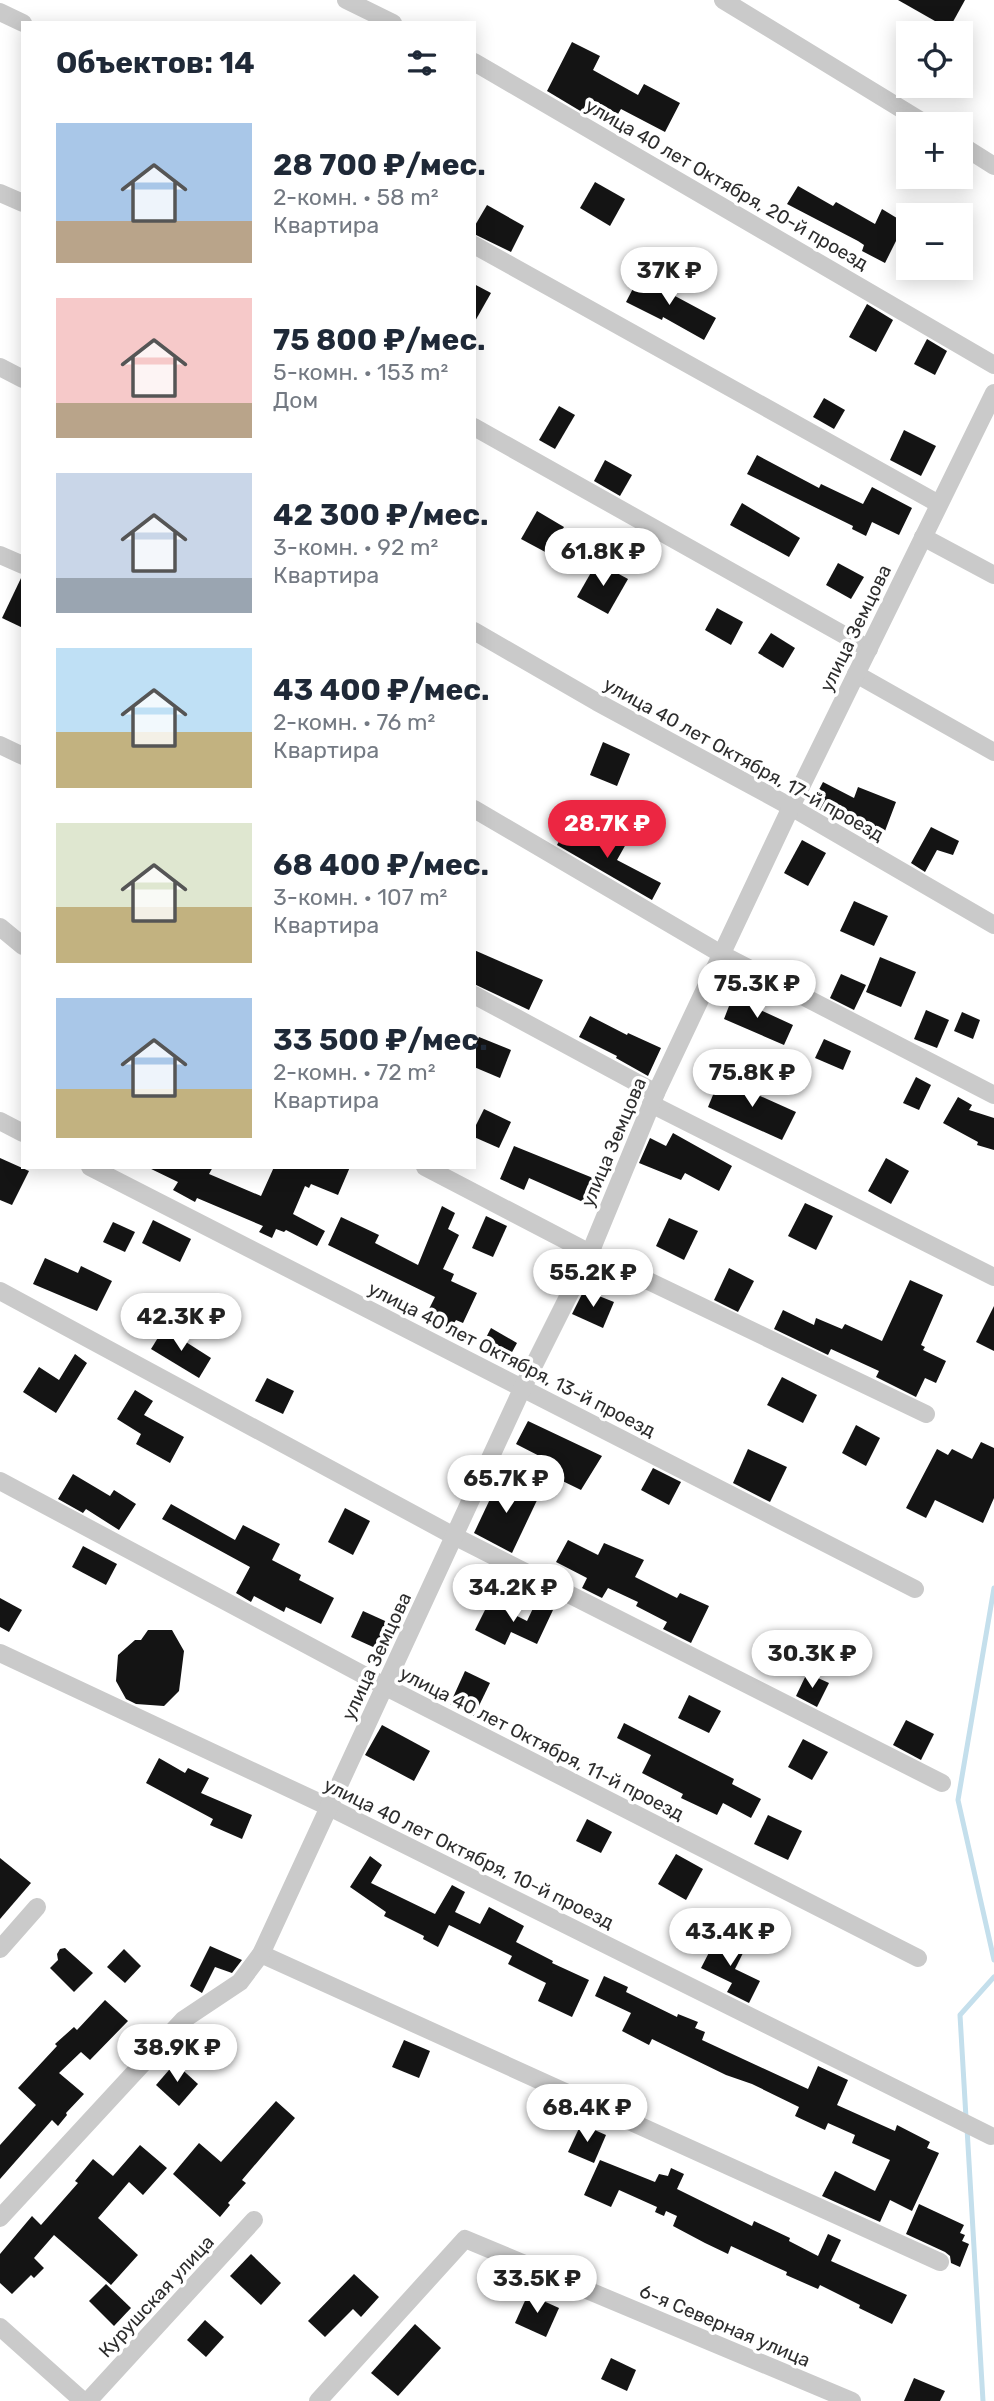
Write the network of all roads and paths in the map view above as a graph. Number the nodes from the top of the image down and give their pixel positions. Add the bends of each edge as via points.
1 (346, 0) edge
2 (723, 0) edge
3 (0, 12) edge
4 (389, 21) edge
5 (21, 22) edge
6 (476, 63) edge
7 (906, 112) edge
8 (973, 153) edge
9 (994, 166) edge
10 (0, 193) edge
11 (21, 202) edge
12 (476, 246) edge
13 (994, 365) edge
14 (0, 367) edge
15 (21, 378) edge
16 (994, 393) edge
17 (476, 428) edge
18 (939, 503) junction
19 (923, 537) junction
20 (0, 555) edge
21 (21, 564) edge
22 (994, 575) edge
23 (476, 632) edge
24 (869, 649) junction
25 (856, 674) junction
26 (0, 745) edge
27 (994, 752) edge
28 (21, 754) edge
29 (791, 807) junction
30 (476, 811) edge
31 (994, 925) edge
32 (0, 927) edge
33 (21, 944) edge
34 (723, 955) junction
35 (476, 996) edge
36 (994, 1095) edge
37 (653, 1099) junction
38 (0, 1121) edge
39 (21, 1132) edge
40 (94, 1169) edge
41 (429, 1169) edge
42 (590, 1253) junction
43 (994, 1277) edge
44 (0, 1291) edge
45 (523, 1387) junction
46 (926, 1414) dead end
47 (0, 1481) edge
48 (454, 1536) junction
49 (915, 1589) dead end
50 (0, 1653) edge
51 (386, 1687) junction
52 (942, 1783) dead end
53 (329, 1807) junction
54 (37, 1907) dead end
55 (0, 1949) edge
56 (261, 1954) junction
57 (918, 1958) dead end
58 (991, 2136) dead end
59 (0, 2218) edge
60 (254, 2220) dead end
61 (940, 2262) dead end
62 (0, 2327) edge
63 (86, 2401) edge
64 (318, 2401) edge
65 (852, 2401) edge

1 - 4 street
2 - 7 street
3 - 5 street
6 - 13 street, улица 40 лет Октября, 20-й проезд
8 - 9 street
10 - 11 street
12 - 18 street
14 - 15 street
16 - 18 street, улица Земцова
17 - 24 street
18 - 19 street, улица Земцова
19 - 22 street
19 - 24 street, улица Земцова
20 - 21 street
23 - 29 street, улица 40 лет Октября, 17-й проезд
24 - 25 street, улица Земцова
25 - 27 street
25 - 29 street, улица Земцова
26 - 28 street
29 - 31 street, улица 40 лет Октября, 17-й проезд
29 - 34 street, улица Земцова
30 - 34 street
32 - 33 street
34 - 36 street
34 - 37 street, улица Земцова
35 - 37 street
37 - 42 street, улица Земцова
37 - 43 street
38 - 39 street
40 - 45 street, улица 40 лет Октября, 13-й проезд
41 - 42 street
42 - 45 street, улица Земцова
42 - 46 street
44 - 48 street
45 - 48 street, улица Земцова
45 - 49 street, улица 40 лет Октября, 13-й проезд
47 - 51 street, улица 40 лет Октября, 11-й проезд
48 - 51 street, улица Земцова
48 - 52 street
50 - 53 street, улица 40 лет Октября, 10-й проезд
51 - 53 street, улица Земцова
51 - 57 street, улица 40 лет Октября, 11-й проезд
53 - 56 street, улица Земцова
53 - 58 street, улица 40 лет Октября, 10-й проезд
54 - 55 street
56 - 59 street, улица Земцова via 240,1982 183,2020
56 - 61 street
60 - 63 street, Курушская улица
62 - 63 street
64 - 65 street, 6-я Северная улица via 465,2239

